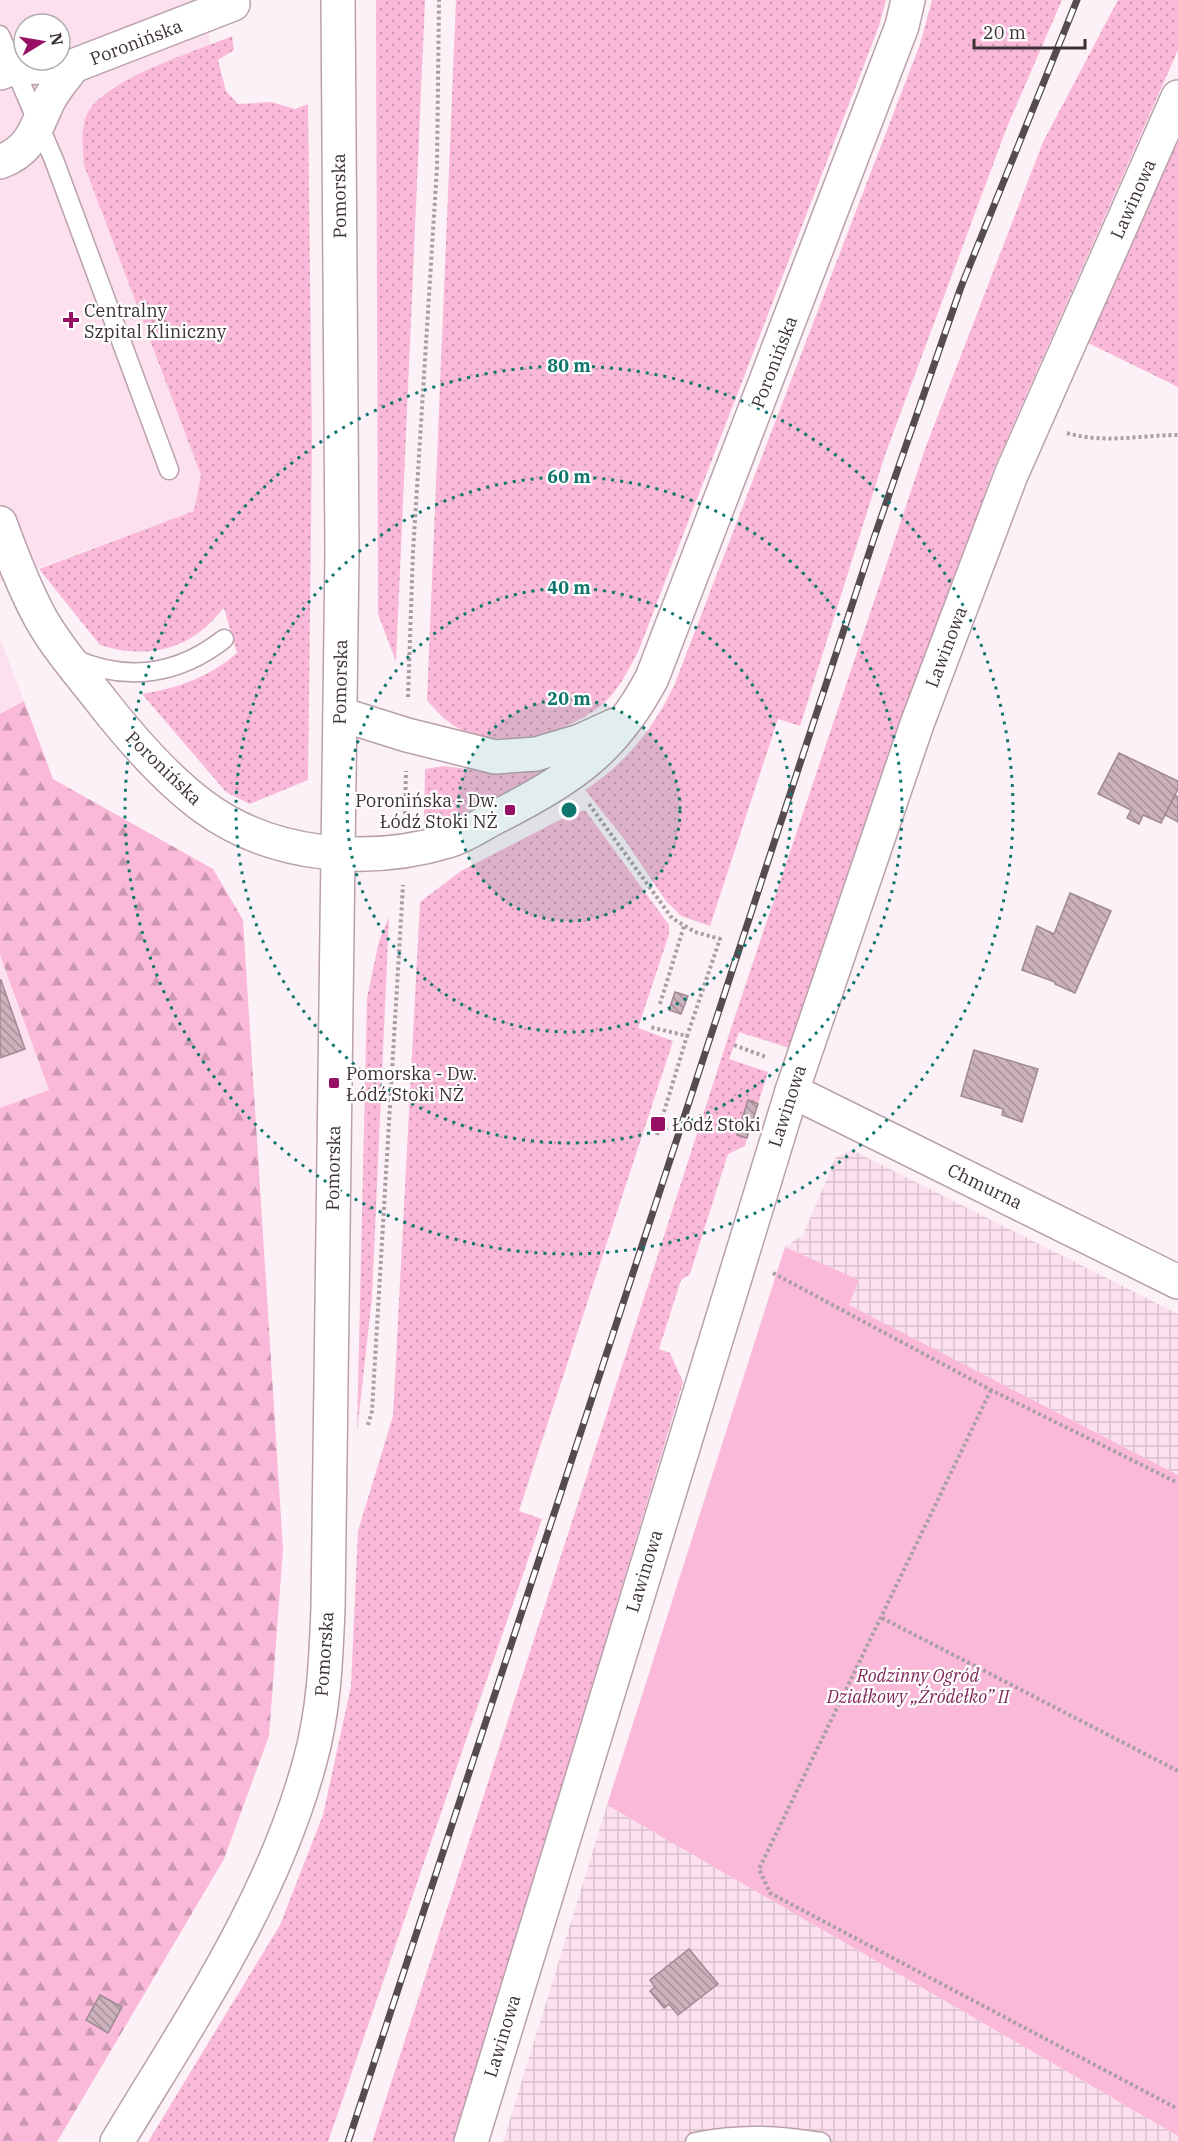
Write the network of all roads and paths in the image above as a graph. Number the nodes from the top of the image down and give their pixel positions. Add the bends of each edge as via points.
1 (338, 0) edge
2 (439, 0) edge
3 (908, 0) edge
4 (233, 4) dead end
5 (0, 35) edge
6 (73, 66) junction
7 (6, 71) edge
8 (1178, 97) edge
9 (39, 126) junction
10 (0, 162) edge
11 (1035, 422) junction
12 (1178, 435) edge
13 (169, 470) dead end
14 (0, 523) edge
15 (224, 639) dead end
16 (66, 656) junction
17 (340, 714) junction
18 (628, 719) junction
19 (407, 735) junction
20 (568, 777) junction
21 (405, 852) junction
22 (337, 854) junction
23 (684, 927) junction
24 (660, 1005) dead end
25 (650, 1027) dead end
26 (687, 1036) junction
27 (792, 1091) junction
28 (657, 1135) dead end
29 (740, 1256) junction
30 (1178, 1282) edge
31 (991, 1390) junction
32 (364, 1433) dead end
33 (1178, 1483) edge
34 (882, 1618) junction
35 (1178, 1771) edge
36 (1178, 2109) edge
37 (117, 2142) edge
38 (471, 2142) edge
39 (695, 2142) edge
40 (821, 2142) edge

1 - 17 street, Pomorska
2 - 19 path via 437,166 413,552
3 - 18 street, Poronińska via 903,26 652,678
4 - 6 street, Poronińska
5 - 7 lane
6 - 7 street
6 - 9 street via 48,101
7 - 9 lane
8 - 11 street, Lawinowa
9 - 10 street via 15,156
9 - 13 lane
11 - 12 path via 1080,437
11 - 27 street, Lawinowa via 917,724
14 - 16 street, Poronińska via 22,582
15 - 16 lane via 204,655 162,671 117,672
16 - 22 street, Poronińska via 119,724 171,779 205,808 240,828 285,844
17 - 19 street
17 - 22 street, Pomorska
18 - 19 street via 580,741 536,754 495,757
18 - 20 street, Poronińska via 599,753
19 - 21 path
20 - 21 street, Poronińska via 450,840
20 - 23 path via 660,903
21 - 22 street, Poronińska
21 - 32 path via 372,1412
22 - 37 street, Pomorska via 328,1608 320,1715 298,1803 260,1898
23 - 24 path
23 - 26 path via 720,939
25 - 26 path
26 - 28 path
27 - 29 street, Lawinowa
27 - 30 street, Chmurna
29 - 31 path
29 - 38 street, Lawinowa
31 - 33 path
31 - 34 path
34 - 35 path
34 - 36 path via 759,1869 770,1893
39 - 40 lane via 730,2135 778,2135

